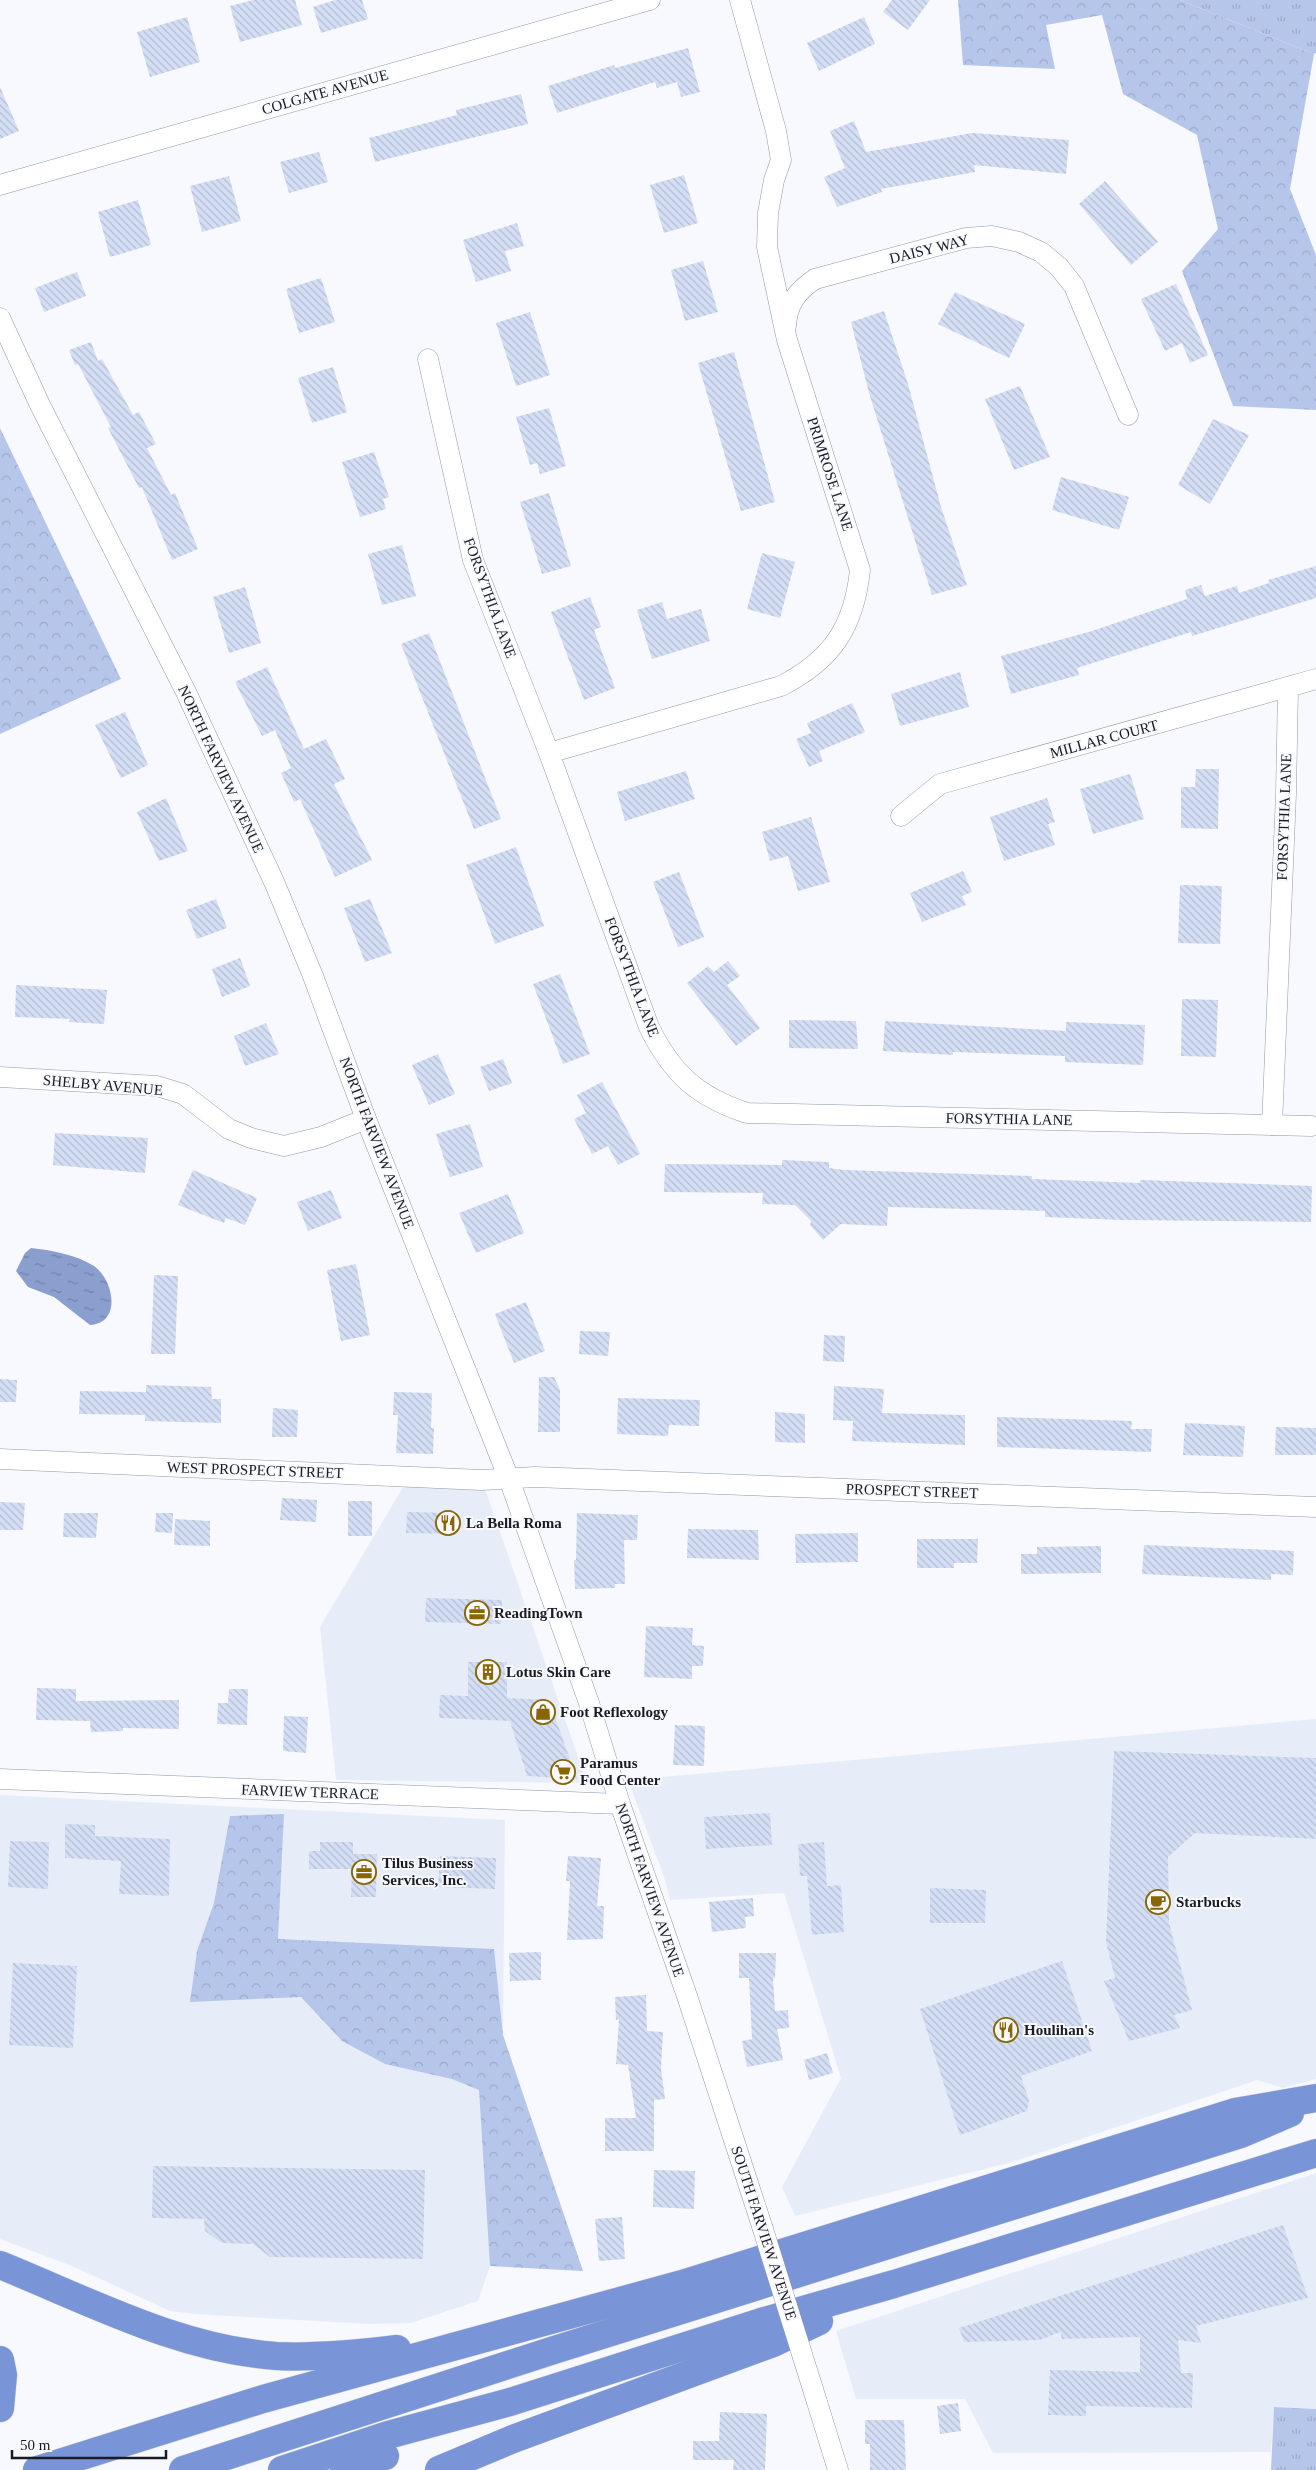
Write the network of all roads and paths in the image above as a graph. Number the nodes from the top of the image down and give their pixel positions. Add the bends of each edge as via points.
1 (650, 0) edge
2 (740, 0) edge
3 (0, 185) edge
4 (0, 318) edge
5 (786, 333) junction
6 (428, 358) dead end
7 (1128, 414) dead end
8 (1316, 679) edge
9 (1288, 688) junction
10 (548, 753) junction
11 (901, 816) dead end
12 (0, 1077) edge
13 (366, 1119) junction
14 (1272, 1125) junction
15 (1310, 1126) dead end
16 (0, 1459) edge
17 (509, 1479) junction
18 (1316, 1507) edge
19 (0, 1779) edge
20 (620, 1804) junction
21 (687, 1996) joint
22 (1316, 2100) edge
23 (1316, 2153) edge
24 (0, 2265) edge
25 (894, 2284) junction
26 (474, 2342) junction
27 (0, 2360) edge
28 (510, 2402) junction
29 (0, 2408) edge
30 (513, 2439) junction
31 (37, 2470) edge
32 (183, 2470) edge
33 (282, 2470) edge
34 (344, 2470) edge
35 (439, 2470) edge
36 (456, 2470) edge
37 (838, 2470) edge

1 - 3 street, COLGATE AVENUE
2 - 5 street, PRIMROSE LANE via 781,160 768,213 767,247
4 - 13 street, NORTH FARVIEW AVENUE via 40,406 186,692 275,884
5 - 7 street, DAISY WAY via 786,316 792,300 815,279 966,238 992,236 1019,242 1047,257 1074,286
5 - 10 street, PRIMROSE LANE via 860,570 850,618 838,640 822,660 781,686
6 - 10 street, FORSYTHIA LANE via 473,560
8 - 9 street, MILLAR COURT
9 - 11 street, MILLAR COURT via 940,784
9 - 14 street, FORSYTHIA LANE
10 - 14 street, FORSYTHIA LANE via 649,1027 675,1070 697,1090 722,1105 747,1113
12 - 13 street, SHELBY AVENUE via 157,1086 183,1094 229,1129 284,1146 321,1137
13 - 17 street, NORTH FARVIEW AVENUE
14 - 15 street, FORSYTHIA LANE
16 - 17 street, WEST PROSPECT STREET
17 - 18 street, PROSPECT STREET via 535,1477
17 - 20 street, NORTH FARVIEW AVENUE via 589,1703
19 - 20 street, FARVIEW TERRACE
20 - 21 street, NORTH FARVIEW AVENUE
21 - 37 street, SOUTH FARVIEW AVENUE, bridge
22 - 26 highway via 1235,2112 682,2284
22 - 32 highway via 1242,2134
23 - 25 highway
24 - 26 highway via 168,2333 240,2351 274,2356 337,2357
25 - 28 highway via 761,2322
25 - 30 highway via 773,2343
26 - 31 highway via 263,2399
27 - 29 highway via 3,2375
28 - 33 highway via 388,2435
28 - 34 highway
30 - 35 highway
30 - 36 highway

